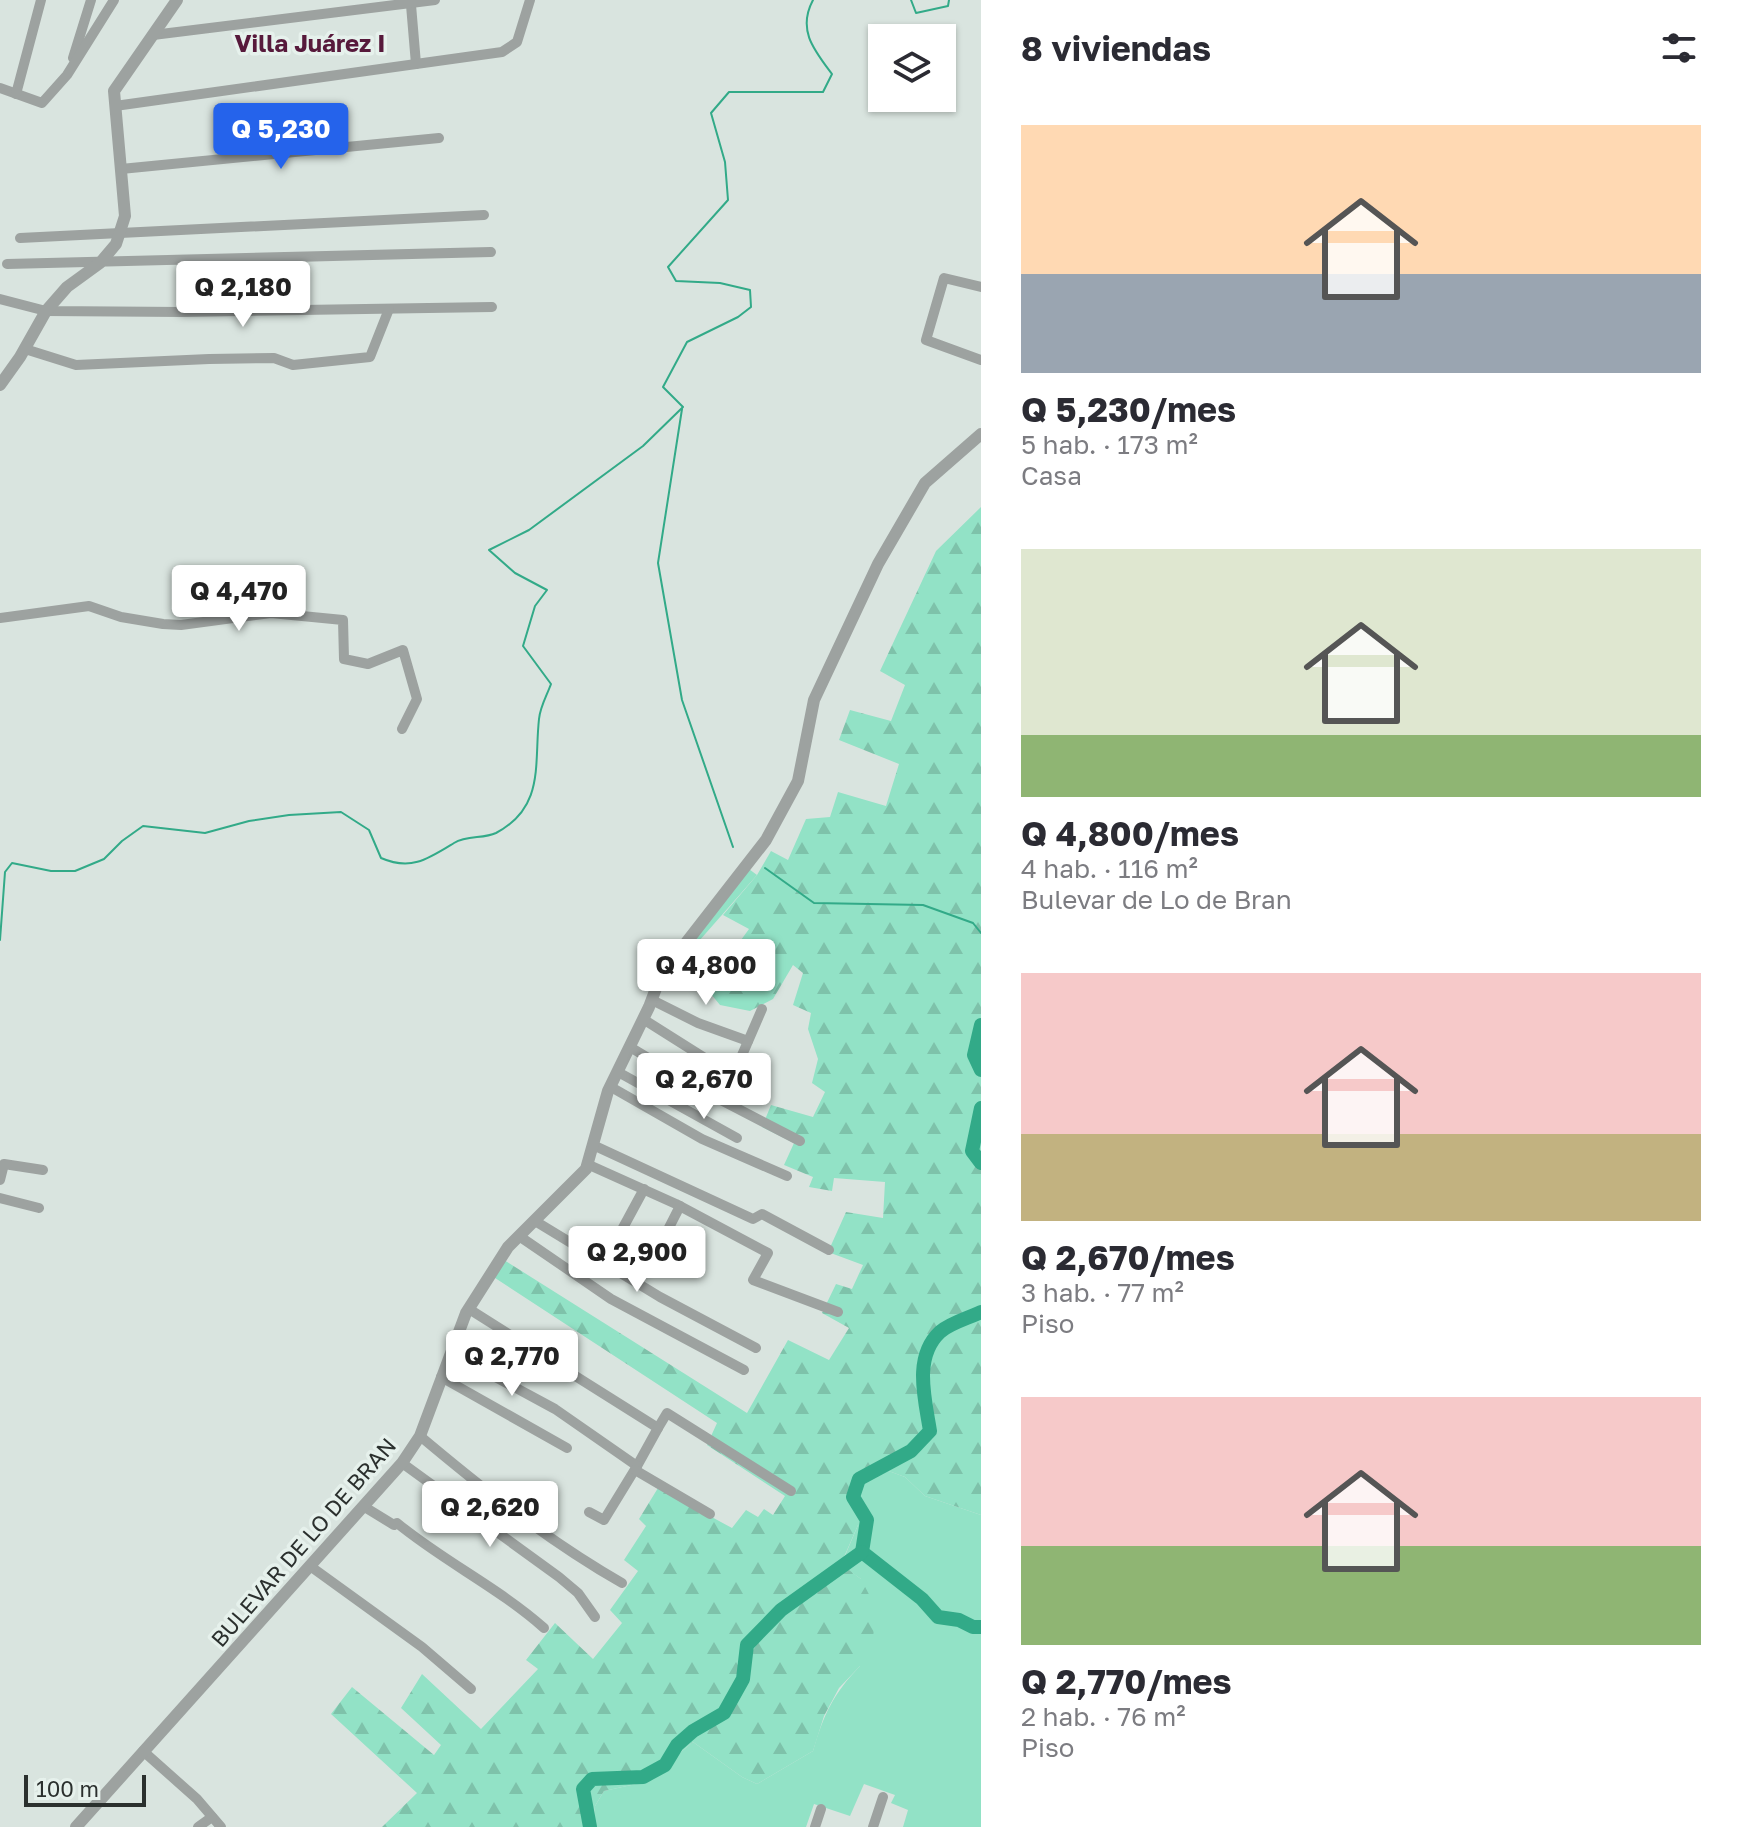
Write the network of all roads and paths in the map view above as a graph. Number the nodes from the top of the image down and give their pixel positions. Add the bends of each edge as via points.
1 (41, 0) edge
2 (91, 0) edge
3 (114, 0) edge
4 (177, 0) edge
5 (435, 0) edge
6 (530, 0) edge
7 (411, 5) junction
8 (153, 35) junction
9 (416, 64) junction
10 (67, 75) junction
11 (0, 88) edge
12 (16, 94) junction
13 (115, 106) junction
14 (439, 138) dead end
15 (121, 169) junction
16 (484, 215) dead end
17 (119, 235) junction
18 (20, 238) dead end
19 (491, 252) dead end
20 (100, 263) junction
21 (7, 264) dead end
22 (981, 287) edge
23 (0, 299) edge
24 (492, 307) dead end
25 (389, 309) junction
26 (46, 311) junction
27 (25, 349) junction
28 (981, 360) edge
29 (0, 385) edge
30 (981, 434) edge
31 (0, 618) edge
32 (402, 729) dead end
33 (652, 1000) junction
34 (762, 1009) dead end
35 (643, 1019) junction
36 (748, 1041) junction
37 (630, 1047) junction
38 (618, 1072) junction
39 (733, 1076) junction
40 (611, 1087) junction
41 (757, 1091) dead end
42 (737, 1138) dead end
43 (800, 1141) dead end
44 (593, 1145) junction
45 (587, 1164) junction
46 (43, 1170) dead end
47 (787, 1176) dead end
48 (0, 1180) edge
49 (644, 1189) junction
50 (0, 1198) edge
51 (680, 1206) junction
52 (39, 1208) dead end
53 (535, 1221) junction
54 (519, 1236) junction
55 (618, 1237) dead end
56 (829, 1250) dead end
57 (652, 1261) dead end
58 (469, 1309) junction
59 (838, 1312) dead end
60 (756, 1348) dead end
61 (451, 1353) junction
62 (744, 1370) dead end
63 (441, 1377) junction
64 (658, 1428) junction
65 (420, 1436) junction
66 (567, 1448) dead end
67 (402, 1463) junction
68 (636, 1468) junction
69 (791, 1491) dead end
70 (363, 1506) junction
71 (589, 1512) dead end
72 (710, 1514) dead end
73 (310, 1566) junction
74 (622, 1583) dead end
75 (595, 1617) dead end
76 (544, 1628) dead end
77 (471, 1689) dead end
78 (143, 1751) junction
79 (883, 1797) dead end
80 (821, 1809) dead end
81 (212, 1817) junction
82 (76, 1827) edge
83 (198, 1827) edge
84 (221, 1827) edge
85 (815, 1827) edge
86 (873, 1827) edge

1 - 12 street
2 - 10 street
3 - 10 street
4 - 8 street
5 - 7 street
6 - 9 street via 517,42 502,52
7 - 8 street
7 - 9 street
8 - 13 street via 114,91
9 - 13 street
10 - 12 street via 42,103
11 - 12 street
13 - 15 street
14 - 15 street
15 - 17 street via 125,216
16 - 17 street
17 - 18 street
17 - 20 street
19 - 20 street
20 - 21 street
20 - 26 street
22 - 28 street via 944,278 926,340
23 - 26 street
24 - 25 street
25 - 26 street
25 - 27 street via 370,357 293,365 261,358 76,365
26 - 27 street
27 - 29 street
30 - 33 street, BULEVAR DE LO DE BRAN via 925,483 878,564 814,700 798,781 766,840 661,975
31 - 32 street via 89,606 121,617 181,625 271,613 343,620 344,659 368,664 403,650 417,699
33 - 35 street, BULEVAR DE LO DE BRAN
33 - 36 street
34 - 36 street
35 - 37 street, BULEVAR DE LO DE BRAN
35 - 39 street
36 - 39 street
37 - 38 street, BULEVAR DE LO DE BRAN
37 - 43 street
38 - 40 street, BULEVAR DE LO DE BRAN
38 - 42 street
39 - 41 street
40 - 44 street, BULEVAR DE LO DE BRAN
40 - 47 street via 702,1139
44 - 45 street, BULEVAR DE LO DE BRAN
44 - 56 street via 753,1219 762,1214
45 - 49 street
45 - 53 street, BULEVAR DE LO DE BRAN
46 - 48 street via 4,1164
49 - 51 street
49 - 55 street
50 - 52 street
51 - 57 street
51 - 59 street via 768,1253 753,1280
53 - 54 street, BULEVAR DE LO DE BRAN
53 - 60 street
54 - 58 street, BULEVAR DE LO DE BRAN
54 - 62 street via 611,1299
58 - 61 street, BULEVAR DE LO DE BRAN
58 - 64 street
61 - 63 street, BULEVAR DE LO DE BRAN
61 - 68 street via 555,1409
63 - 65 street, BULEVAR DE LO DE BRAN
63 - 66 street
64 - 68 street
64 - 69 street via 667,1413
65 - 67 street, BULEVAR DE LO DE BRAN
65 - 74 street via 491,1493
67 - 70 street, BULEVAR DE LO DE BRAN
67 - 75 street via 559,1577
68 - 71 street via 604,1520
68 - 72 street
70 - 73 street, BULEVAR DE LO DE BRAN
70 - 76 street via 397,1523
73 - 77 street
73 - 78 street, BULEVAR DE LO DE BRAN
78 - 81 street
78 - 82 street, BULEVAR DE LO DE BRAN
79 - 86 street
80 - 85 street
81 - 83 street
81 - 84 street

